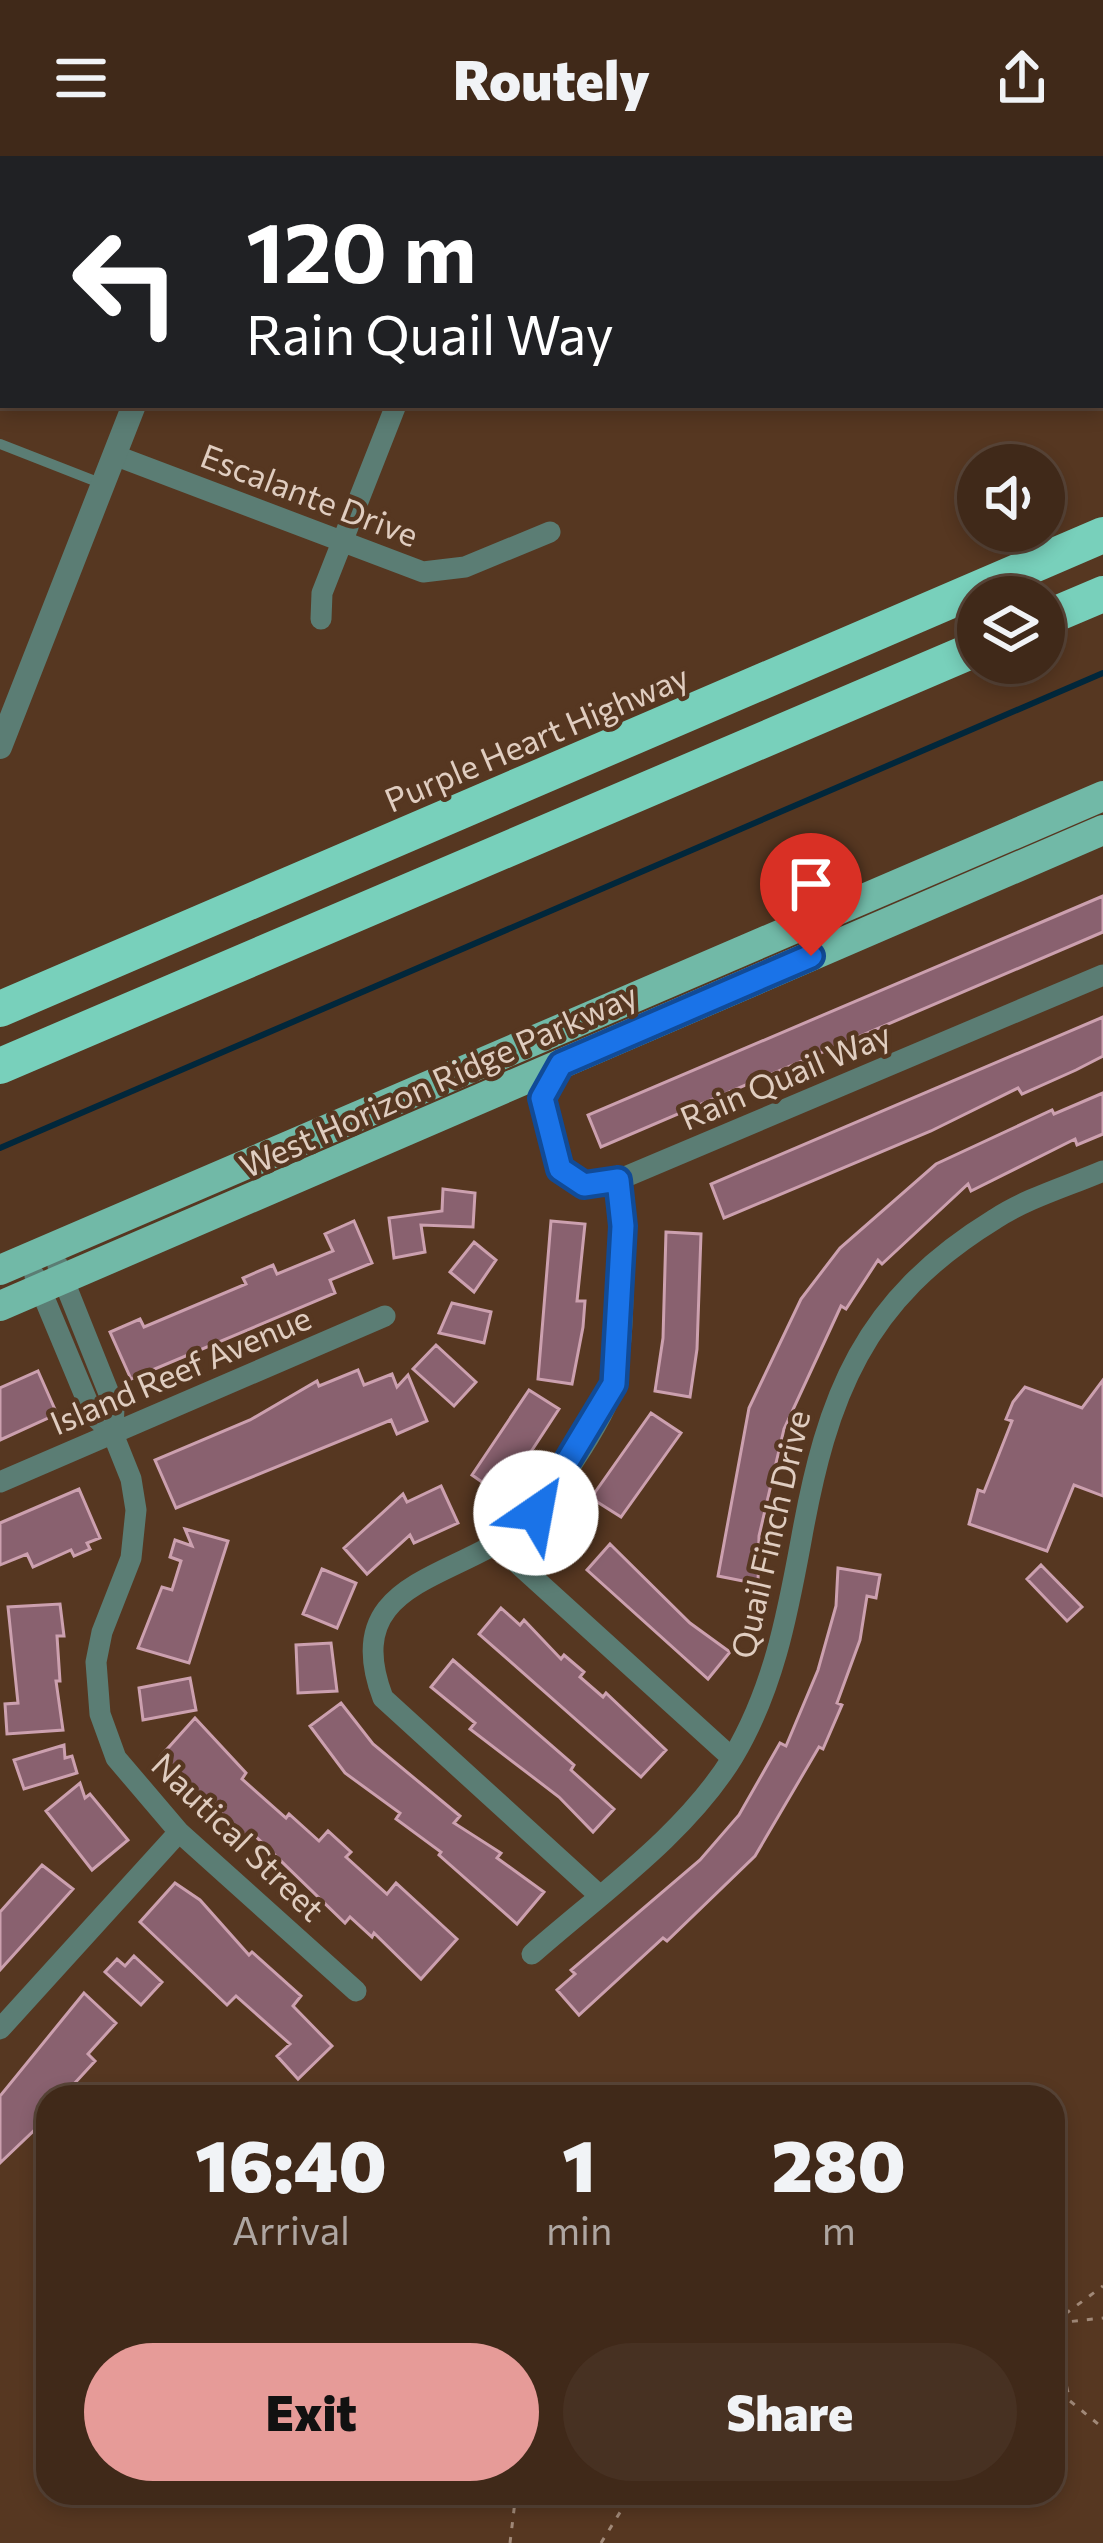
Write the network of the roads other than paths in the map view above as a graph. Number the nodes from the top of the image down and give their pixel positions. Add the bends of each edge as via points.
1 (133, 408) edge
2 (395, 408) edge
3 (0, 444) edge
4 (114, 455) junction
5 (103, 485) junction
6 (550, 532) dead end
7 (1103, 535) edge
8 (342, 544) junction
9 (1103, 594) edge
10 (1065, 611) edge
11 (321, 619) dead end
12 (957, 657) edge
13 (11, 686) edge
14 (0, 747) edge
15 (1103, 796) edge
16 (1103, 830) edge
17 (1103, 975) edge
18 (0, 1009) edge
19 (0, 1066) edge
20 (456, 1072) junction
21 (535, 1088) junction
22 (1103, 1171) edge
23 (618, 1180) junction
24 (27, 1259) edge
25 (51, 1284) junction
26 (0, 1306) edge
27 (385, 1316) dead end
28 (113, 1434) junction
29 (0, 1482) edge
30 (495, 1543) junction
31 (732, 1757) junction
32 (179, 1832) junction
33 (599, 1894) junction
34 (532, 1954) dead end
35 (356, 1991) dead end
36 (0, 2030) edge

1 - 4 street
2 - 8 street
3 - 5 lane
4 - 5 street
4 - 8 street, Escalante Drive
5 - 13 street
6 - 8 street, Escalante Drive via 446,573
7 - 18 highway, Purple Heart Highway
8 - 11 street via 322,593
9 - 10 highway
12 - 19 highway
13 - 14 street
15 - 20 main road, West Horizon Ridge Parkway
16 - 21 main road, West Horizon Ridge Parkway via 561,1064
17 - 23 street, Rain Quail Way
20 - 21 main road via 503,1067
20 - 24 main road, West Horizon Ridge Parkway
21 - 23 street via 560,1169 584,1185
21 - 25 main road, West Horizon Ridge Parkway
22 - 31 street, Quail Finch Drive via 999,1216 945,1252 903,1290 861,1348 814,1465 776,1666
23 - 30 street via 614,1384 536,1513
24 - 25 street, Nautical Street
25 - 26 main road, West Horizon Ridge Parkway
25 - 28 street, Nautical Street via 79,1352 114,1406
27 - 28 street, Island Reef Avenue
28 - 29 street, Island Reef Avenue
28 - 32 street, Nautical Street via 136,1510 131,1558 101,1632 100,1714 128,1779
30 - 31 street
30 - 33 street via 406,1588 383,1611 371,1666 383,1698
31 - 33 street, Quail Finch Drive via 676,1827
32 - 35 street, Nautical Street
32 - 36 street
33 - 34 street, Quail Finch Drive

